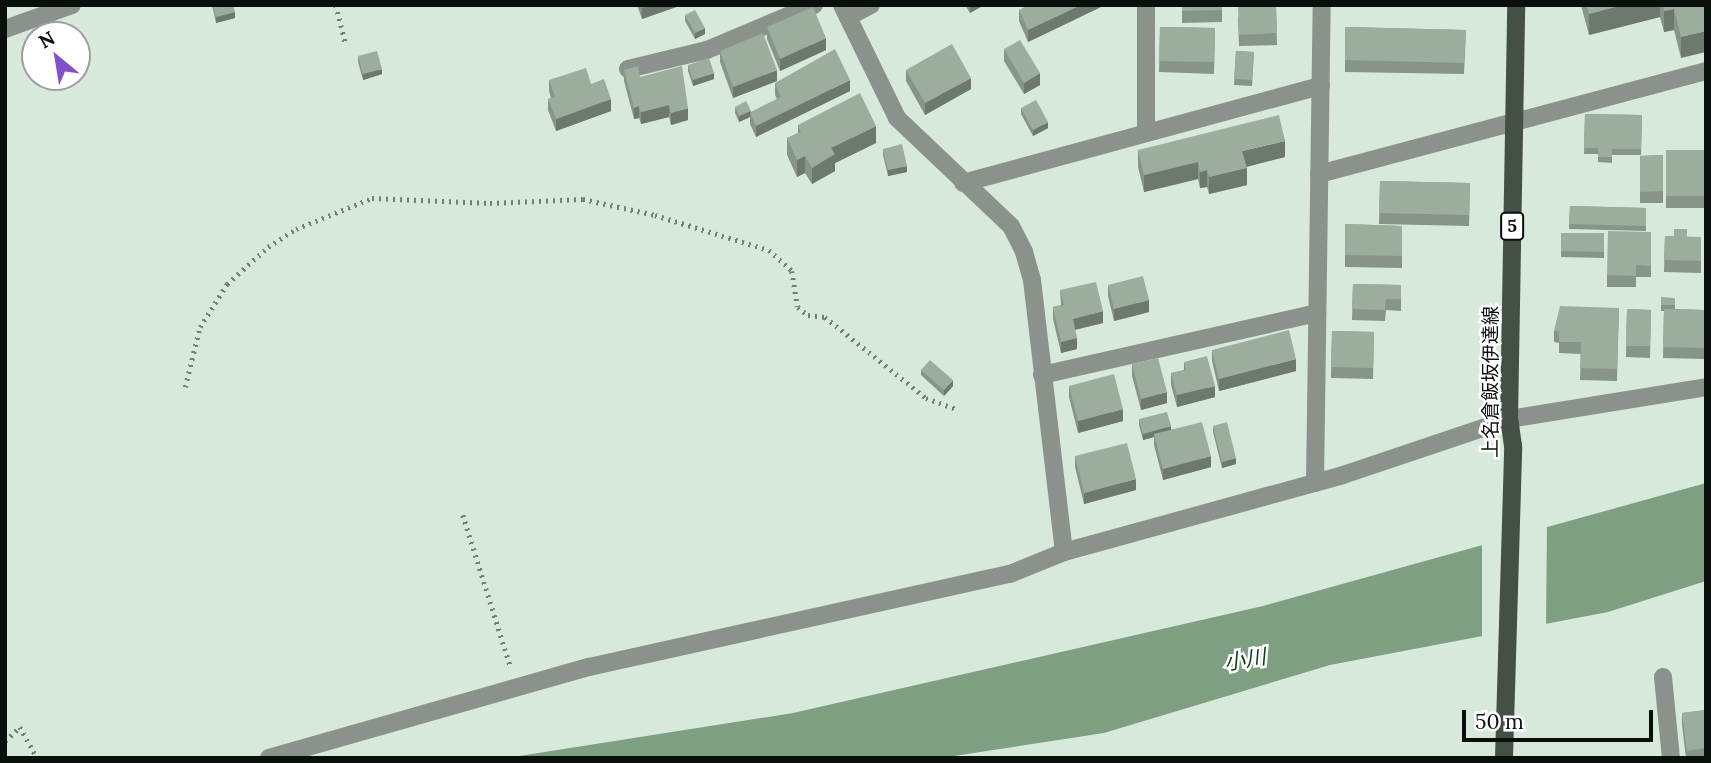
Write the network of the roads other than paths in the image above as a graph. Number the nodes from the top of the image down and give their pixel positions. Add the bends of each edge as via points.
1 (72, 5) edge
2 (814, 5) edge
3 (871, 5) edge
4 (1146, 5) edge
5 (1322, 5) edge
6 (1516, 5) edge
7 (845, 11) edge
8 (5, 29) edge
9 (628, 69) edge
10 (1706, 71) edge
11 (1321, 86) junction
12 (1514, 122) junction
13 (1146, 133) junction
14 (1319, 174) junction
15 (963, 183) junction
16 (1317, 313) junction
17 (1042, 374) junction
18 (1706, 387) edge
19 (1509, 419) junction
20 (1315, 483) junction
21 (1064, 552) junction
22 (1663, 677) dead end
23 (269, 758) edge
24 (1504, 758) edge
25 (1671, 758) edge

1 - 8 street
2 - 9 street via 707,50
3 - 7 street
4 - 13 street
5 - 11 street
6 - 12 main road, 上名倉飯坂伊達線 / 5
7 - 15 street via 897,118
10 - 12 street
11 - 13 street
11 - 14 street
12 - 14 street
12 - 19 main road, 上名倉飯坂伊達線 / 5
13 - 15 street
14 - 16 street
15 - 17 street via 1011,226 1024,251 1032,280
16 - 17 street
16 - 20 street
17 - 21 street
18 - 19 street
19 - 20 street
19 - 24 main road, 上名倉飯坂伊達線 / 5 via 1513,446
20 - 21 street
21 - 23 street via 1010,574 516,685
22 - 25 street

